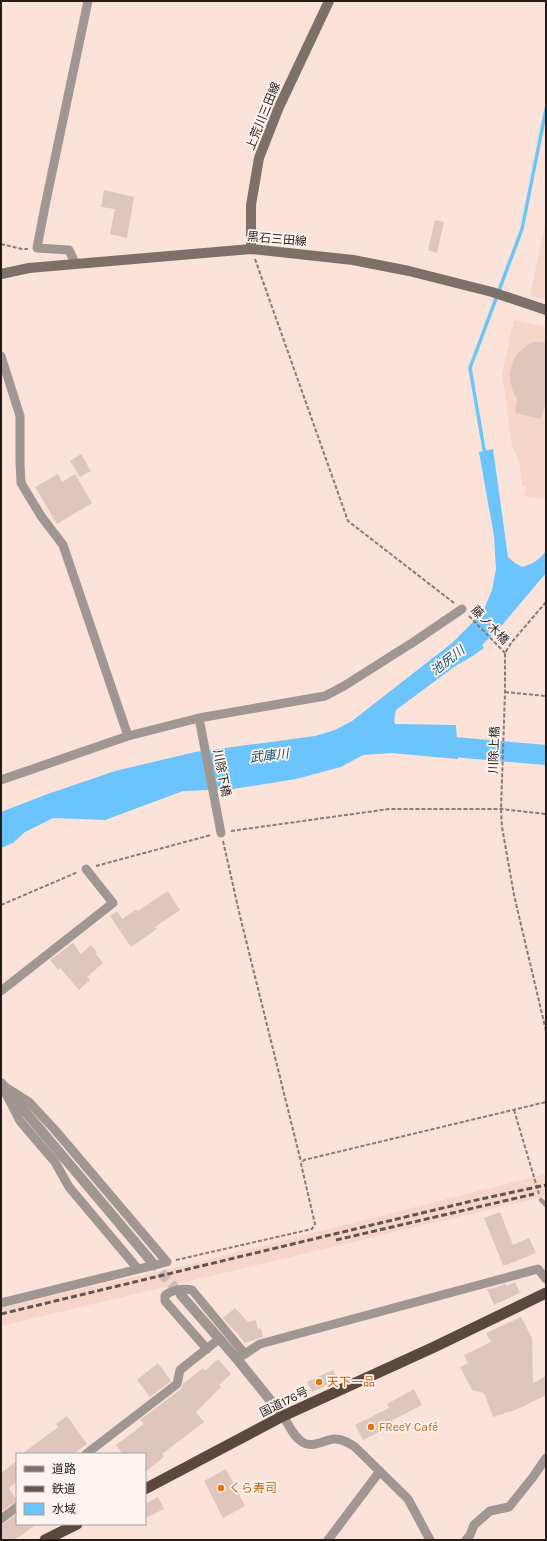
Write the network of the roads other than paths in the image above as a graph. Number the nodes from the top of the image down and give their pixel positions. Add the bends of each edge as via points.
1 (88, 1) edge
2 (329, 1) edge
3 (251, 249) junction
4 (74, 264) junction
5 (1, 274) edge
6 (546, 310) edge
7 (1, 356) edge
8 (462, 609) road end
9 (199, 718) junction
10 (128, 736) junction
11 (1, 780) edge
12 (221, 832) road end
13 (86, 869) road end
14 (1, 991) edge
15 (2, 1084) edge
16 (541, 1200) road end
17 (546, 1205) edge
18 (151, 1261) tunnel mouth
19 (138, 1269) junction
20 (546, 1279) edge
21 (546, 1293) edge
22 (181, 1295) tunnel mouth
23 (1, 1303) edge
24 (220, 1339) junction
25 (207, 1349) junction
26 (241, 1357) junction
27 (283, 1416) junction
28 (87, 1453) edge
29 (546, 1458) edge
30 (380, 1471) junction
31 (146, 1488) edge
32 (16, 1508) edge
33 (1, 1519) edge
34 (74, 1525) edge
35 (45, 1540) edge
36 (328, 1540) edge
37 (430, 1540) edge
38 (466, 1540) edge

1 - 4 street via 37,248 69,250
2 - 3 main road, 上荒川三田線 via 279,107 259,158 251,205
3 - 4 main road, 黒石三田線
3 - 6 main road, 黒石三田線 via 353,260 409,271 492,292
4 - 5 main road, 黒石三田線 via 29,268
7 - 10 street via 20,416 21,483 40,516 63,545
8 - 9 street via 356,679 325,696
9 - 10 street
9 - 12 street, 川除下橋
10 - 11 street
13 - 14 street via 112,903
15 - 18 street
15 - 19 street via 20,1121 55,1162 69,1187
15 - 19 street via 29,1102 55,1130 167,1262
16 - 17 lane
19 - 23 street
20 - 26 street via 538,1269 260,1344
21 - 27 highway, 国道176号
22 - 24 street
24 - 25 street
24 - 26 street
25 - 26 street via 165,1301 167,1294 187,1288 192,1290
25 - 28 street via 180,1370 177,1384
26 - 27 street
27 - 30 street via 294,1434 304,1443 312,1445 334,1439 346,1441
27 - 31 highway, 国道176号
29 - 38 street via 509,1507 490,1511 474,1525
30 - 36 street
30 - 37 street via 408,1499
32 - 33 street
34 - 35 highway

